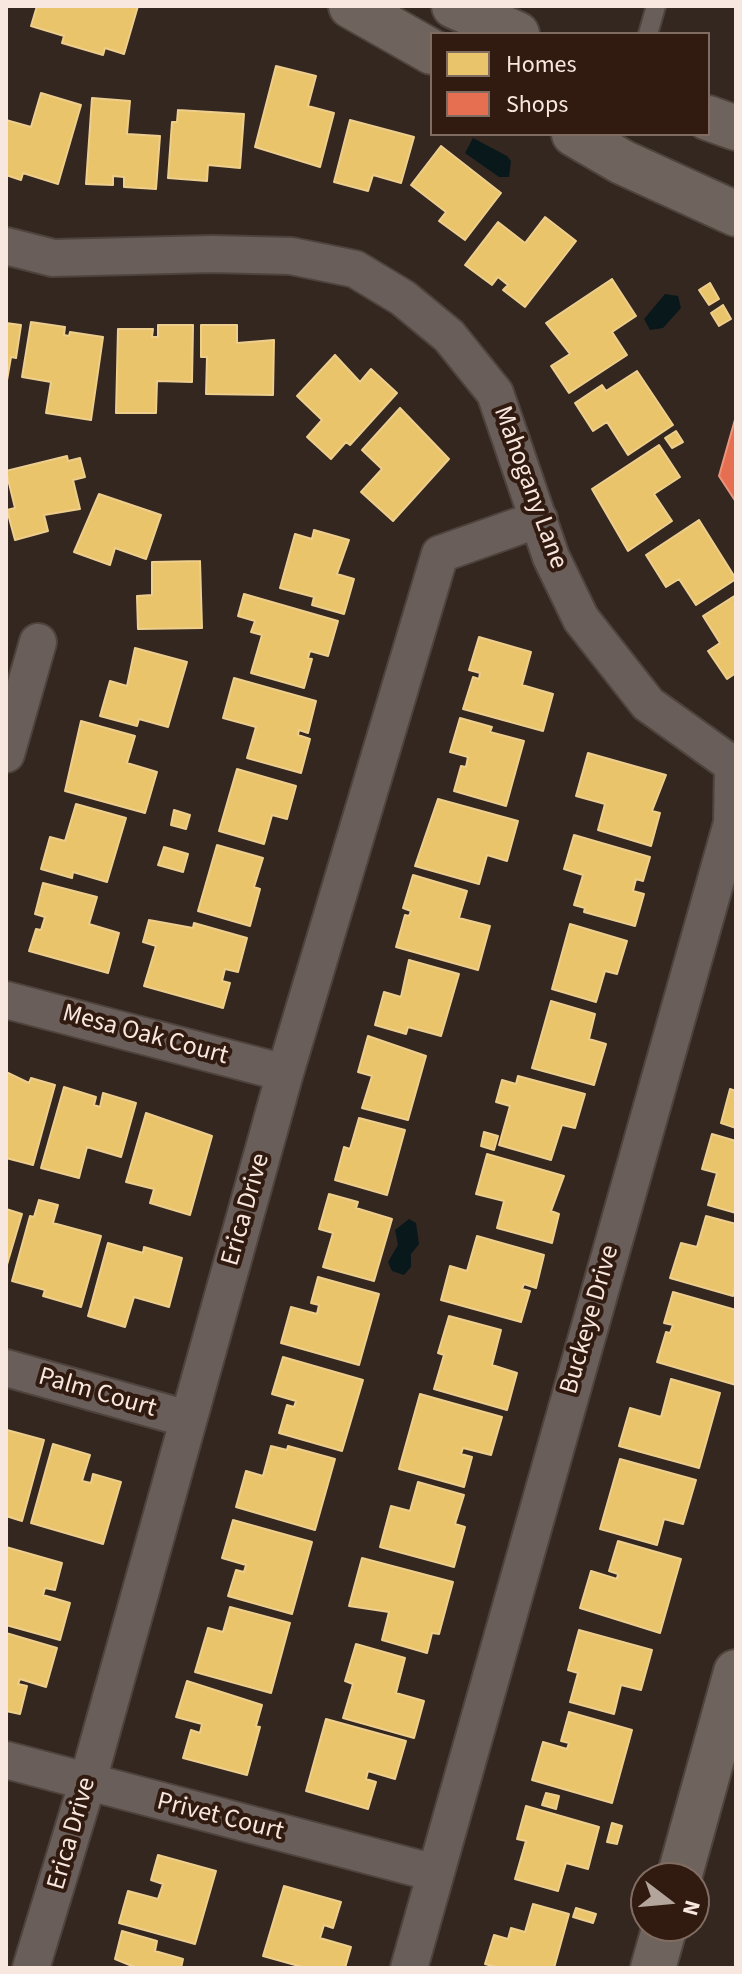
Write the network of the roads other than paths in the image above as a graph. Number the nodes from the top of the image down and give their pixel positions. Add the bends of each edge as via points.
1 (351, 6) edge
2 (455, 6) edge
3 (656, 6) edge
4 (513, 32) edge
5 (649, 32) edge
6 (430, 51) edge
7 (710, 119) edge
8 (736, 128) edge
9 (577, 136) edge
10 (736, 214) edge
11 (6, 246) edge
12 (539, 519) junction
13 (38, 642) dead end
14 (6, 754) edge
15 (733, 765) joint
16 (6, 1000) edge
17 (285, 1073) junction
18 (6, 1368) edge
19 (188, 1419) junction
20 (736, 1672) edge
21 (6, 1760) edge
22 (87, 1784) junction
23 (683, 1862) edge
24 (435, 1873) junction
25 (660, 1942) edge
26 (31, 1968) edge
27 (409, 1968) edge
28 (653, 1968) edge

1 - 6 main road
2 - 4 main road
3 - 5 lane
7 - 8 main road
9 - 10 main road
11 - 12 street, Mahogany Lane via 53,258 291,256 355,269 403,298 449,336 495,393
12 - 15 street, Mahogany Lane via 551,557 590,631 648,704
12 - 17 street, Erica Drive via 440,554
13 - 14 street
15 - 24 street, Buckeye Drive via 732,823
16 - 17 street, Mesa Oak Court
17 - 19 street, Erica Drive
18 - 19 street, Palm Court
19 - 22 street, Erica Drive
20 - 23 main road
21 - 22 street, Privet Court
22 - 24 street, Privet Court
22 - 26 street, Erica Drive
24 - 27 street, Buckeye Drive
25 - 28 main road

